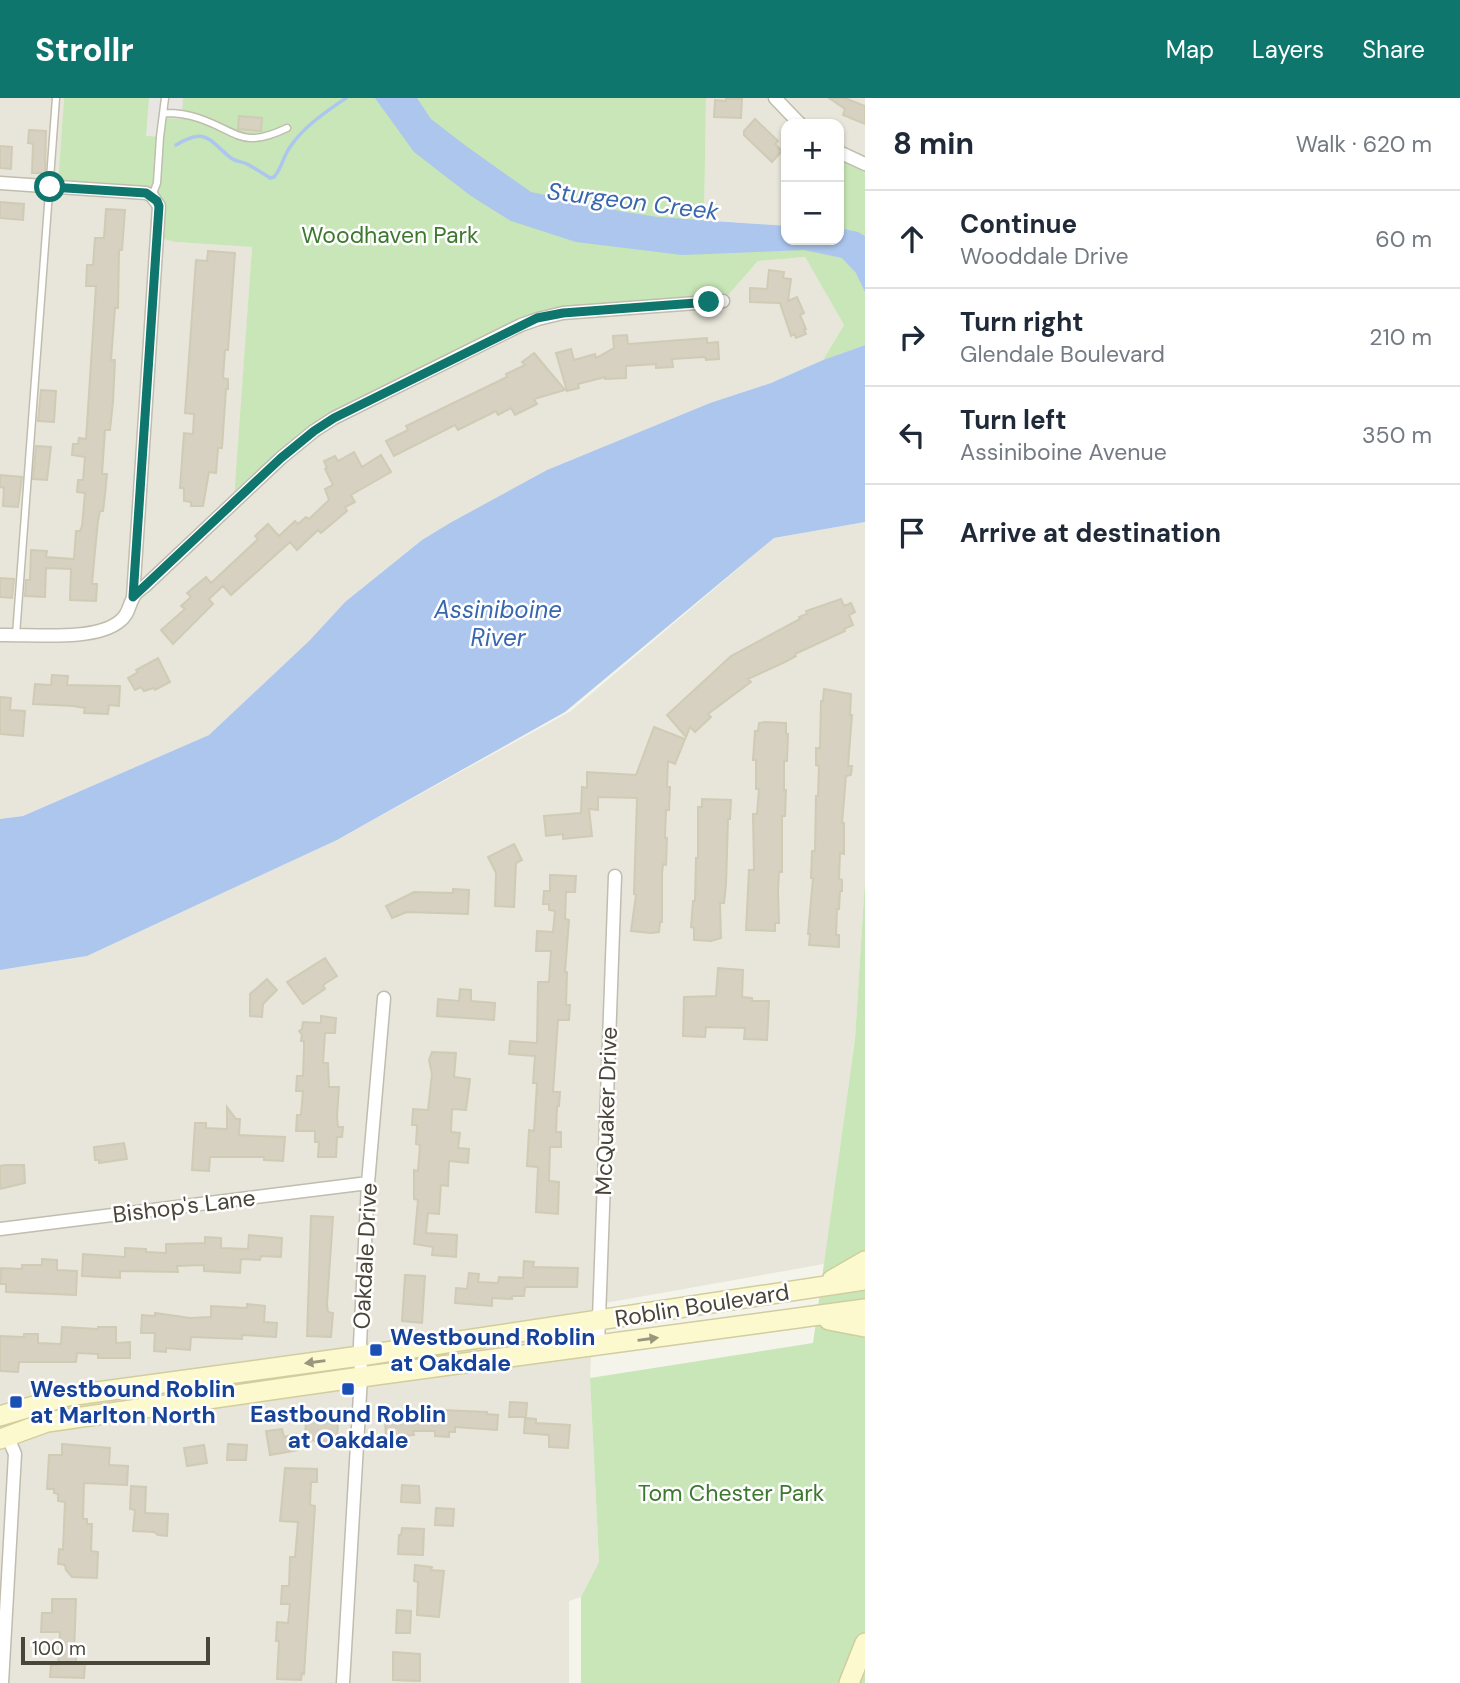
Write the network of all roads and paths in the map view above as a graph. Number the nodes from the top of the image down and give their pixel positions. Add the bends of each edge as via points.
1 (56, 98) edge
2 (165, 98) edge
3 (775, 98) edge
4 (164, 113) junction
5 (795, 119) edge
6 (287, 128) dead end
7 (844, 154) edge
8 (865, 164) edge
9 (0, 183) edge
10 (50, 187) junction
11 (152, 196) junction
12 (723, 301) dead end
13 (133, 597) junction
14 (0, 635) edge
15 (16, 635) junction
16 (615, 876) dead end
17 (384, 998) dead end
18 (368, 1182) junction
19 (0, 1229) edge
20 (865, 1261) edge
21 (865, 1279) edge
22 (819, 1286) junction
23 (865, 1309) edge
24 (814, 1317) junction
25 (598, 1321) junction
26 (865, 1326) edge
27 (598, 1346) junction
28 (360, 1356) junction
29 (361, 1377) junction
30 (0, 1416) edge
31 (3, 1437) edge
32 (865, 1643) edge
33 (2, 1683) edge
34 (343, 1683) edge
35 (849, 1683) edge

1 - 10 lane
2 - 4 lane
3 - 5 street
4 - 6 lane via 198,118 244,138 268,137
4 - 11 lane
7 - 8 street
9 - 10 street
10 - 11 street
10 - 15 lane
11 - 13 street via 160,211
12 - 13 street via 537,318 334,418 275,464
13 - 15 street via 123,619 102,631
14 - 15 street
16 - 25 street, McQuaker Drive
17 - 18 street, Oakdale Drive
18 - 19 street, Bishop's Lane
18 - 28 street, Oakdale Drive
20 - 22 main road
21 - 22 main road, Roblin Boulevard
22 - 25 main road, Roblin Boulevard
23 - 24 main road, Roblin Boulevard
24 - 26 main road
27 -> 24 main road, Roblin Boulevard
25 - 27 street, McQuaker Drive
25 - 28 main road, Roblin Boulevard
27 - 29 main road, Roblin Boulevard
28 - 29 street, Oakdale Drive
28 -> 30 main road, Roblin Boulevard via 68,1396
29 - 31 main road, Roblin Boulevard via 47,1422
29 - 34 street, Oakdale Drive
31 - 33 street via 15,1454
32 - 35 main road

